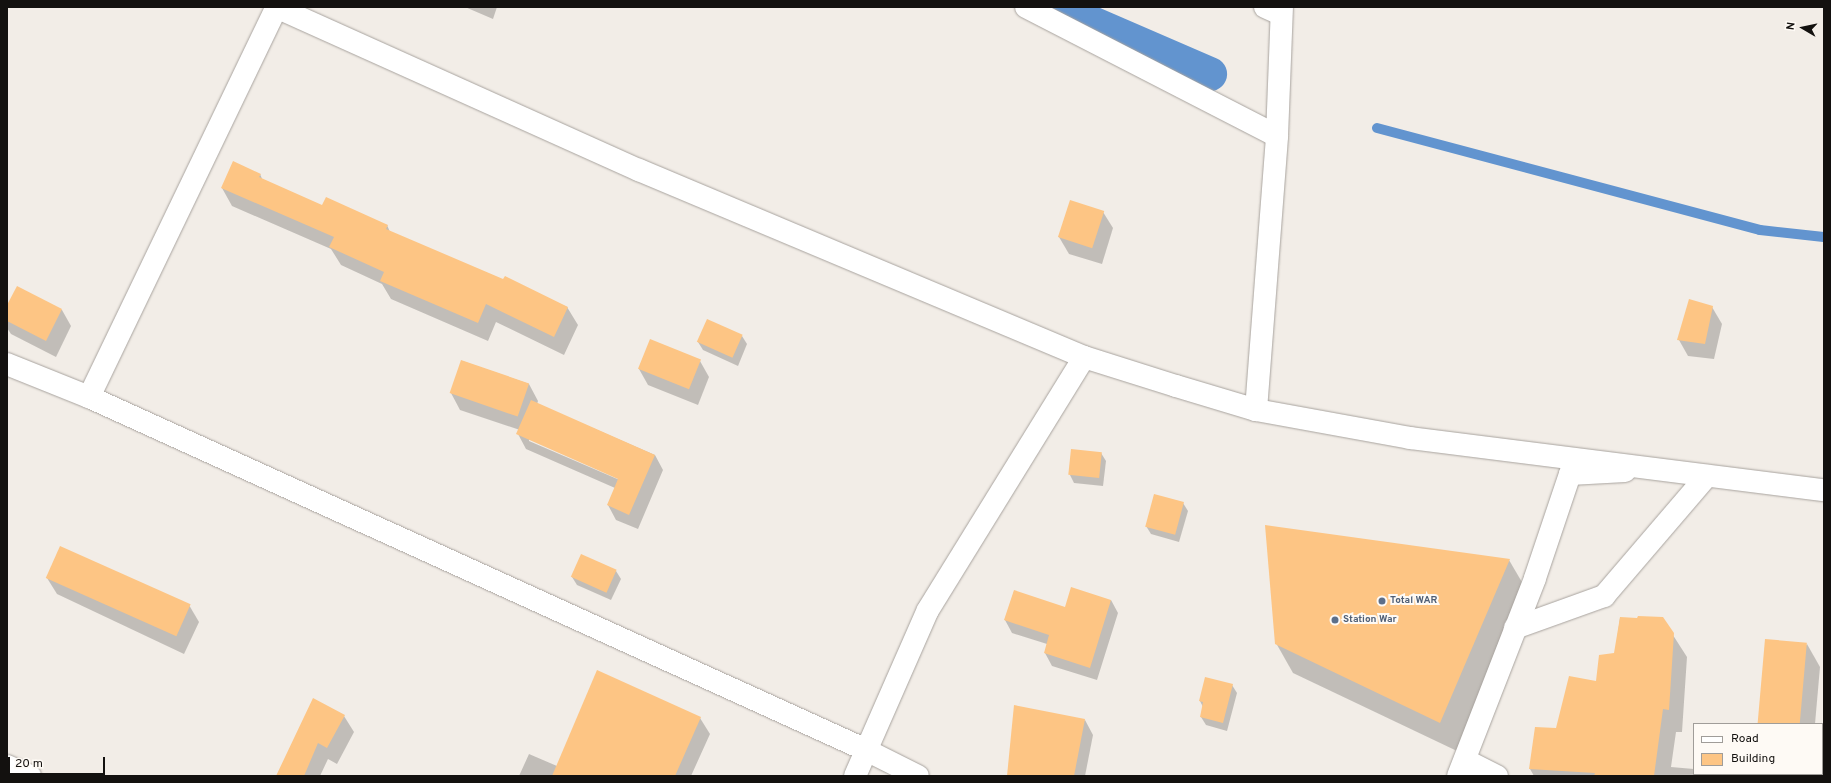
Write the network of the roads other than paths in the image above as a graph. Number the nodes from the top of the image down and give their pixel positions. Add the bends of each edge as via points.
1 (277, 7) edge
2 (1026, 7) edge
3 (1276, 9) edge
4 (1277, 136) junction
5 (1084, 357) junction
6 (7, 364) edge
7 (88, 396) junction
8 (1256, 410) junction
9 (1653, 470) junction
10 (1707, 476) junction
11 (1824, 490) edge
12 (1515, 628) junction
13 (866, 750) junction
14 (7, 766) edge
15 (1461, 768) edge
16 (30, 776) edge
17 (855, 776) edge
18 (918, 776) edge
19 (1497, 776) edge

1 - 5 main road via 639,170
1 - 7 main road
2 - 4 main road
3 - 4 main road
4 - 8 main road
5 - 8 main road
5 - 13 main road via 928,610
6 - 7 main road
7 - 13 main road
8 - 9 main road via 1410,438
9 - 10 main road
9 - 12 main road via 1570,474
10 - 11 main road
10 - 12 main road via 1604,596
12 - 15 main road
13 - 17 main road
13 - 18 main road
14 - 16 main road
15 - 19 main road

